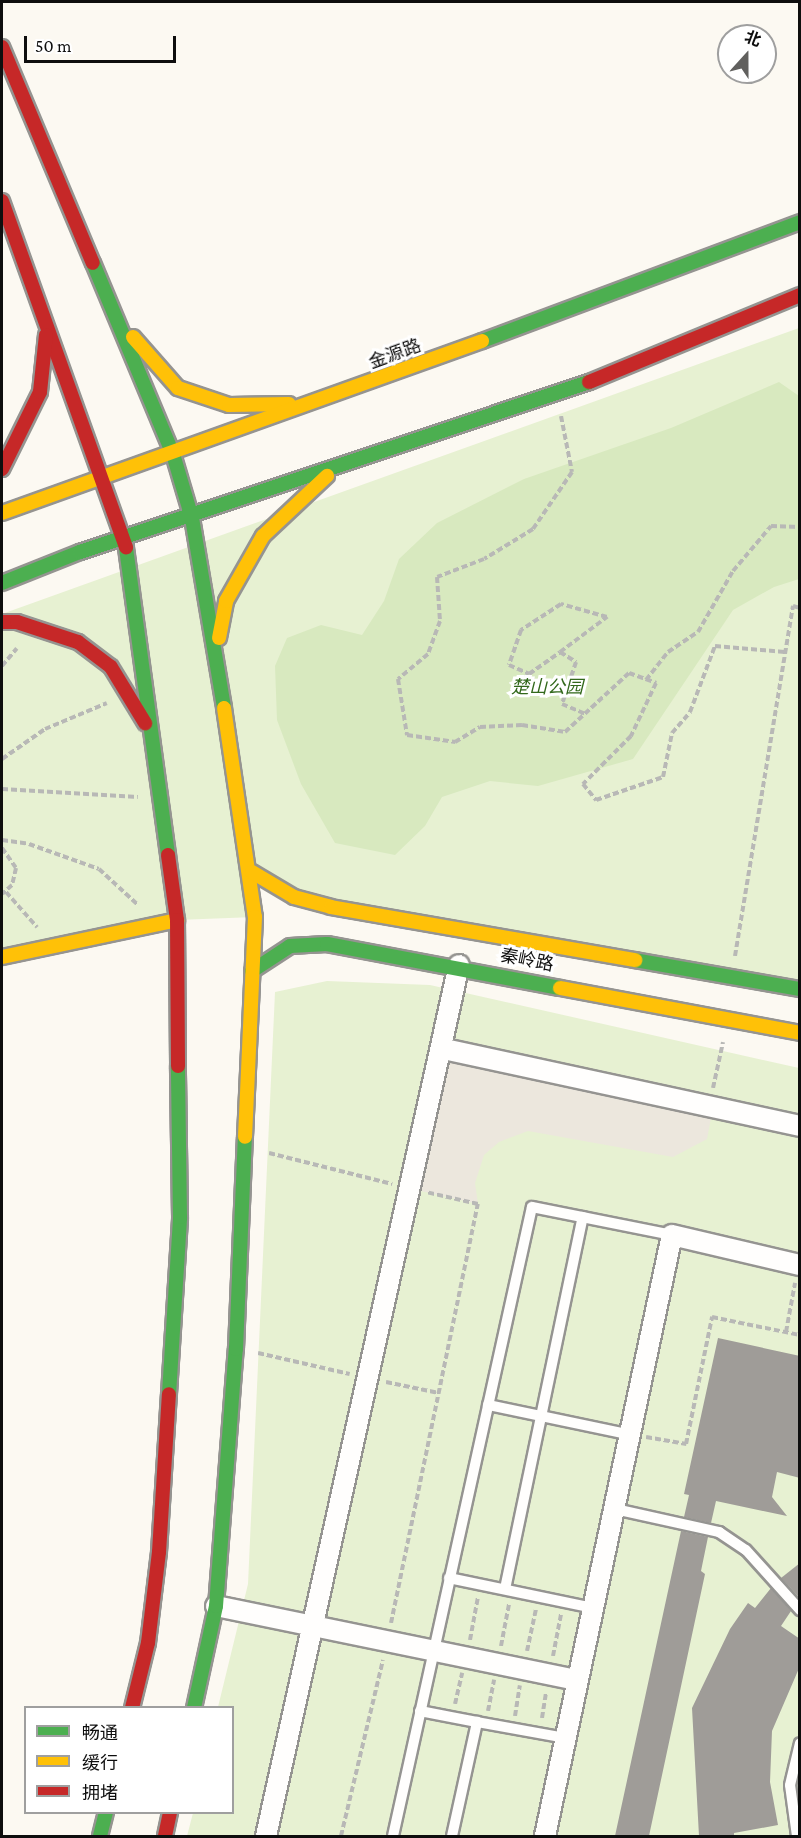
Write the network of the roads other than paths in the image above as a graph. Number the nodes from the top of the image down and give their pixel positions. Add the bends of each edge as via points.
1 (2, 47) edge
2 (2, 201) edge
3 (800, 222) edge
4 (103, 288) junction
5 (798, 299) edge
6 (47, 327) junction
7 (312, 403) junction
8 (173, 454) junction
9 (2, 469) edge
10 (334, 470) junction
11 (100, 475) junction
12 (2, 513) edge
13 (192, 518) junction
14 (125, 538) junction
15 (2, 583) edge
16 (2, 622) edge
17 (215, 655) junction
18 (150, 731) junction
19 (252, 872) junction
20 (177, 920) junction
21 (2, 957) edge
22 (459, 965) junction
23 (252, 971) junction
24 (800, 989) edge
25 (800, 1034) edge
26 (444, 1048) junction
27 (800, 1125) edge
28 (584, 1217) junction
29 (672, 1235) junction
30 (799, 1264) edge
31 (488, 1405) junction
32 (541, 1416) junction
33 (631, 1435) junction
34 (615, 1509) junction
35 (449, 1578) junction
36 (504, 1589) junction
37 (216, 1606) junction
38 (594, 1608) junction
39 (800, 1610) edge
40 (312, 1626) junction
41 (433, 1651) junction
42 (578, 1680) junction
43 (132, 1706) edge
44 (194, 1706) edge
45 (420, 1711) junction
46 (477, 1722) junction
47 (566, 1738) junction
48 (800, 1743) edge
49 (106, 1814) edge
50 (170, 1814) edge
51 (100, 1836) edge
52 (165, 1836) edge
53 (266, 1836) edge
54 (393, 1836) edge
55 (452, 1836) edge
56 (545, 1836) edge
57 (796, 1836) edge

1 - 4 main road
2 - 6 main road
3 - 7 main road, 金源路
4 - 7 main road via 140,347 178,388 229,405
4 - 8 main road
5 - 10 main road via 557,395
6 - 9 main road via 40,392 28,424
6 - 11 main road
7 - 8 main road, 金源路
8 - 11 main road, 金源路
8 - 13 main road
10 - 13 main road
10 - 17 main road via 263,536 226,601
11 - 12 main road, 金源路
11 - 14 main road
13 - 14 main road
13 - 17 main road
14 - 15 main road
14 - 18 main road
16 - 18 main road via 17,622 78,642 111,667
17 - 19 main road
18 - 20 main road
19 - 23 main road
19 - 24 main road, 秦岭路 via 294,897 331,907 732,974
20 - 21 main road via 155,921
20 - 43 main road via 180,1217 159,1552 148,1643
22 - 23 main road, 秦岭路 via 327,944 290,946
22 - 25 main road, 秦岭路
22 - 26 street
23 - 37 main road via 236,1349
26 - 27 street
26 - 40 street
28 - 29 lane
28 - 31 lane via 532,1207
28 - 32 lane
29 - 30 street
29 - 33 street
31 - 32 lane
31 - 35 lane
32 - 33 lane
32 - 36 lane
33 - 34 street
34 - 38 street
34 - 39 lane via 719,1532 746,1550
35 - 36 lane
35 - 41 lane
36 - 38 lane
37 - 40 street
37 - 44 main road
38 - 42 street
40 - 41 street
40 - 53 street
41 - 42 street
41 - 45 lane
42 - 47 street
45 - 46 lane
45 - 54 lane
46 - 47 lane
46 - 55 lane
47 - 56 street
48 - 57 lane via 790,1785
49 - 51 main road
50 - 52 main road

